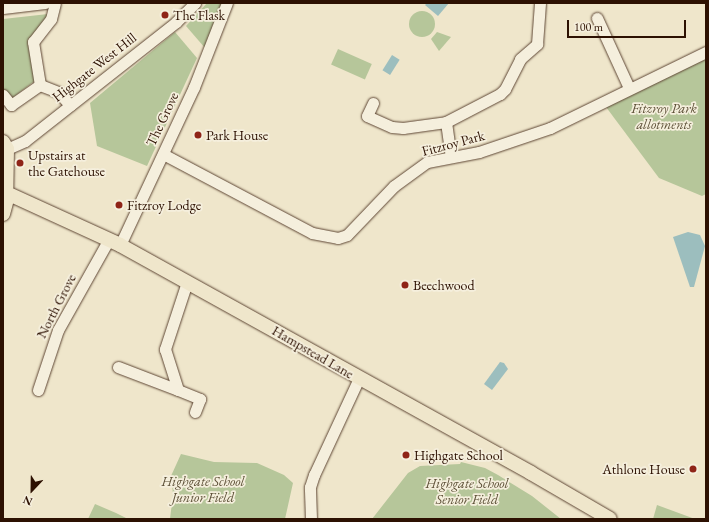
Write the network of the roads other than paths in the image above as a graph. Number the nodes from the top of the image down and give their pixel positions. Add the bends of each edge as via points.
1 (45, 3) edge
2 (55, 3) edge
3 (227, 3) edge
4 (540, 3) edge
5 (193, 4) edge
6 (3, 8) edge
7 (598, 18) dead end
8 (706, 52) edge
9 (40, 85) junction
10 (629, 88) junction
11 (3, 96) edge
12 (374, 103) dead end
13 (70, 105) junction
14 (446, 122) junction
15 (5, 146) edge
16 (163, 154) junction
17 (451, 157) junction
18 (6, 194) edge
19 (3, 214) edge
20 (114, 242) junction
21 (187, 282) junction
22 (118, 367) dead end
23 (359, 378) junction
24 (38, 390) dead end
25 (178, 390) junction
26 (195, 412) dead end
27 (311, 519) edge
28 (610, 519) edge

1 - 6 street
2 - 9 street via 51,19 33,42
3 - 16 street, The Grove via 206,59
4 - 14 street via 537,44 520,59 506,89
5 - 13 street, Highgate West Hill via 176,22
7 - 10 street
8 - 10 street, Fitzroy Park
9 - 11 street via 11,104
9 - 13 street via 58,92
10 - 17 street, Fitzroy Park via 550,128 479,152
12 - 14 street via 367,116 392,127
13 - 15 street, Highgate West Hill via 25,141
14 - 17 street
15 - 18 main road
16 - 17 street, Fitzroy Park via 312,233 329,238 347,235 411,172 427,162
16 - 20 street, The Grove
18 - 19 main road
18 - 20 main road, Hampstead Lane
20 - 21 main road, Hampstead Lane
20 - 24 street, North Grove via 58,330
21 - 23 main road, Hampstead Lane
21 - 25 street via 165,349
22 - 25 street
23 - 27 street via 314,475 310,487
23 - 28 main road, Hampstead Lane
25 - 26 street via 200,399

